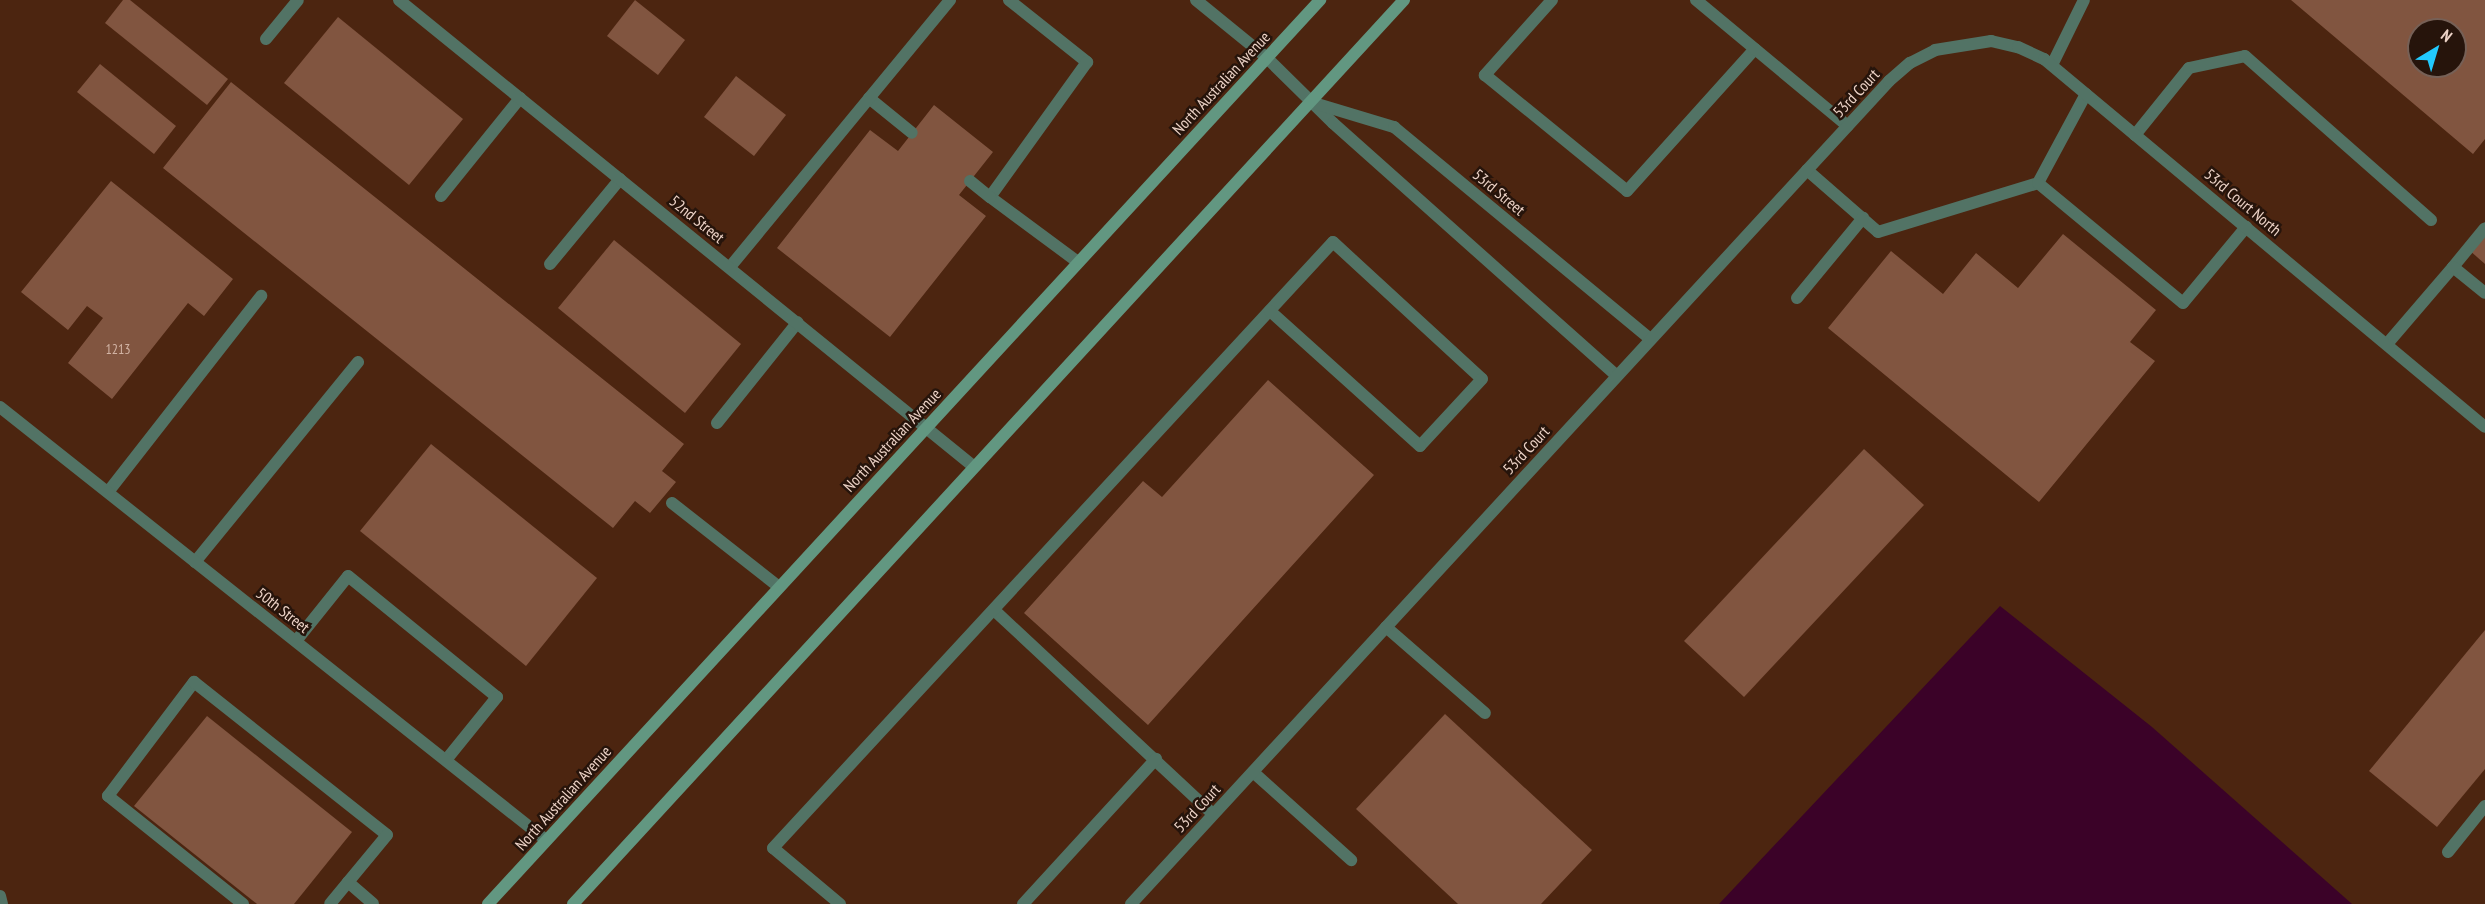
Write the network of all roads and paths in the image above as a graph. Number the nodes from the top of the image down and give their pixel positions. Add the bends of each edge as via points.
1 (298, 0) edge
2 (399, 0) edge
3 (950, 0) edge
4 (1009, 0) edge
5 (1196, 0) edge
6 (1320, 0) edge
7 (1404, 0) edge
8 (1552, 0) edge
9 (1696, 0) edge
10 (2084, 0) edge
11 (266, 39) dead end
12 (1962, 43) joint
13 (1755, 49) junction
14 (1267, 58) junction
15 (2052, 65) junction
16 (2086, 94) junction
17 (520, 98) junction
18 (869, 98) junction
19 (1310, 102) junction
20 (1848, 126) junction
21 (912, 133) dead end
22 (2135, 135) junction
23 (1807, 170) junction
24 (620, 178) junction
25 (970, 181) dead end
26 (2038, 183) junction
27 (441, 196) dead end
28 (990, 197) junction
29 (1863, 218) junction
30 (2431, 220) dead end
31 (2246, 227) junction
32 (2485, 228) edge
33 (1078, 262) junction
34 (550, 264) dead end
35 (730, 267) junction
36 (2453, 267) junction
37 (2485, 293) edge
38 (261, 296) dead end
39 (1797, 298) dead end
40 (1270, 310) junction
41 (798, 322) junction
42 (1650, 339) junction
43 (2387, 344) junction
44 (358, 362) dead end
45 (1617, 376) junction
46 (0, 407) edge
47 (717, 423) dead end
48 (927, 427) junction
49 (2485, 427) edge
50 (973, 466) junction
51 (108, 492) junction
52 (672, 503) dead end
53 (195, 562) junction
54 (779, 587) junction
55 (994, 610) junction
56 (1386, 627) junction
57 (296, 641) junction
58 (1485, 713) dead end
59 (1156, 759) junction
60 (446, 760) junction
61 (1253, 772) junction
62 (2485, 806) edge
63 (1213, 814) junction
64 (546, 840) junction
65 (2448, 852) dead end
66 (1351, 860) dead end
67 (348, 882) junction
68 (0, 896) edge
69 (335, 902) edge
70 (2, 904) edge
71 (243, 904) edge
72 (373, 904) edge
73 (489, 904) edge
74 (573, 904) edge
75 (840, 904) edge
76 (1023, 904) edge
77 (1131, 904) edge

1 - 11 street
2 - 17 street, 52nd Street
3 - 18 street
4 - 28 street via 1087,62
5 - 14 street, 53rd Street
6 - 14 main road, North Australian Avenue
7 - 19 main road
8 - 13 street via 1485,75 1627,191
9 - 13 street
10 - 15 street
12 - 15 street, 53rd Court North via 1991,41 2018,47
12 - 20 street, 53rd Court via 1935,50 1910,63
13 - 20 street
14 - 19 street, 53rd Street
14 - 33 main road, North Australian Avenue
15 - 16 street, 53rd Court North
16 - 22 street, 53rd Court North
16 - 26 street
17 - 24 street, 52nd Street
17 - 27 street
18 - 21 street
18 - 35 street
19 - 42 street, 53rd Street via 1394,127
19 - 45 street, 53rd Street
19 - 50 main road
20 - 23 street, 53rd Court
22 - 30 street via 2189,68 2245,56
22 - 31 street, 53rd Court North
23 - 29 street
23 - 42 street, 53rd Court
24 - 34 street
24 - 35 street, 52nd Street
25 - 28 street
26 - 29 street via 1878,232
26 - 31 street via 2183,303
28 - 33 street
29 - 39 street
31 - 43 street, 53rd Court North
32 - 36 street
33 - 48 main road, North Australian Avenue
35 - 41 street, 52nd Street
36 - 37 street
36 - 43 street
38 - 51 street
40 - 40 street via 1333,242 1482,379 1420,446
40 - 55 street
41 - 47 street
41 - 48 street, 52nd Street
42 - 45 street, 53rd Court
43 - 49 street, 53rd Court North
44 - 53 street
45 - 56 street, 53rd Court
46 - 51 street, 50th Street
48 - 50 street, 52nd Street
48 - 54 main road, North Australian Avenue
50 - 74 main road
51 - 53 street, 50th Street
52 - 54 street
53 - 57 street, 50th Street
54 - 64 main road, North Australian Avenue
55 - 59 street
55 - 75 street via 773,848
56 - 58 street
56 - 61 street, 53rd Court
57 - 60 street, 50th Street
57 - 60 street via 348,576 497,697
59 - 63 street
59 - 76 street
60 - 64 street, 50th Street
61 - 63 street, 53rd Court
61 - 66 street
62 - 65 street
63 - 77 street, 53rd Court
64 - 73 main road, North Australian Avenue
67 - 69 street
67 - 71 street via 387,835 194,681 108,796
67 - 72 street
68 - 70 street

